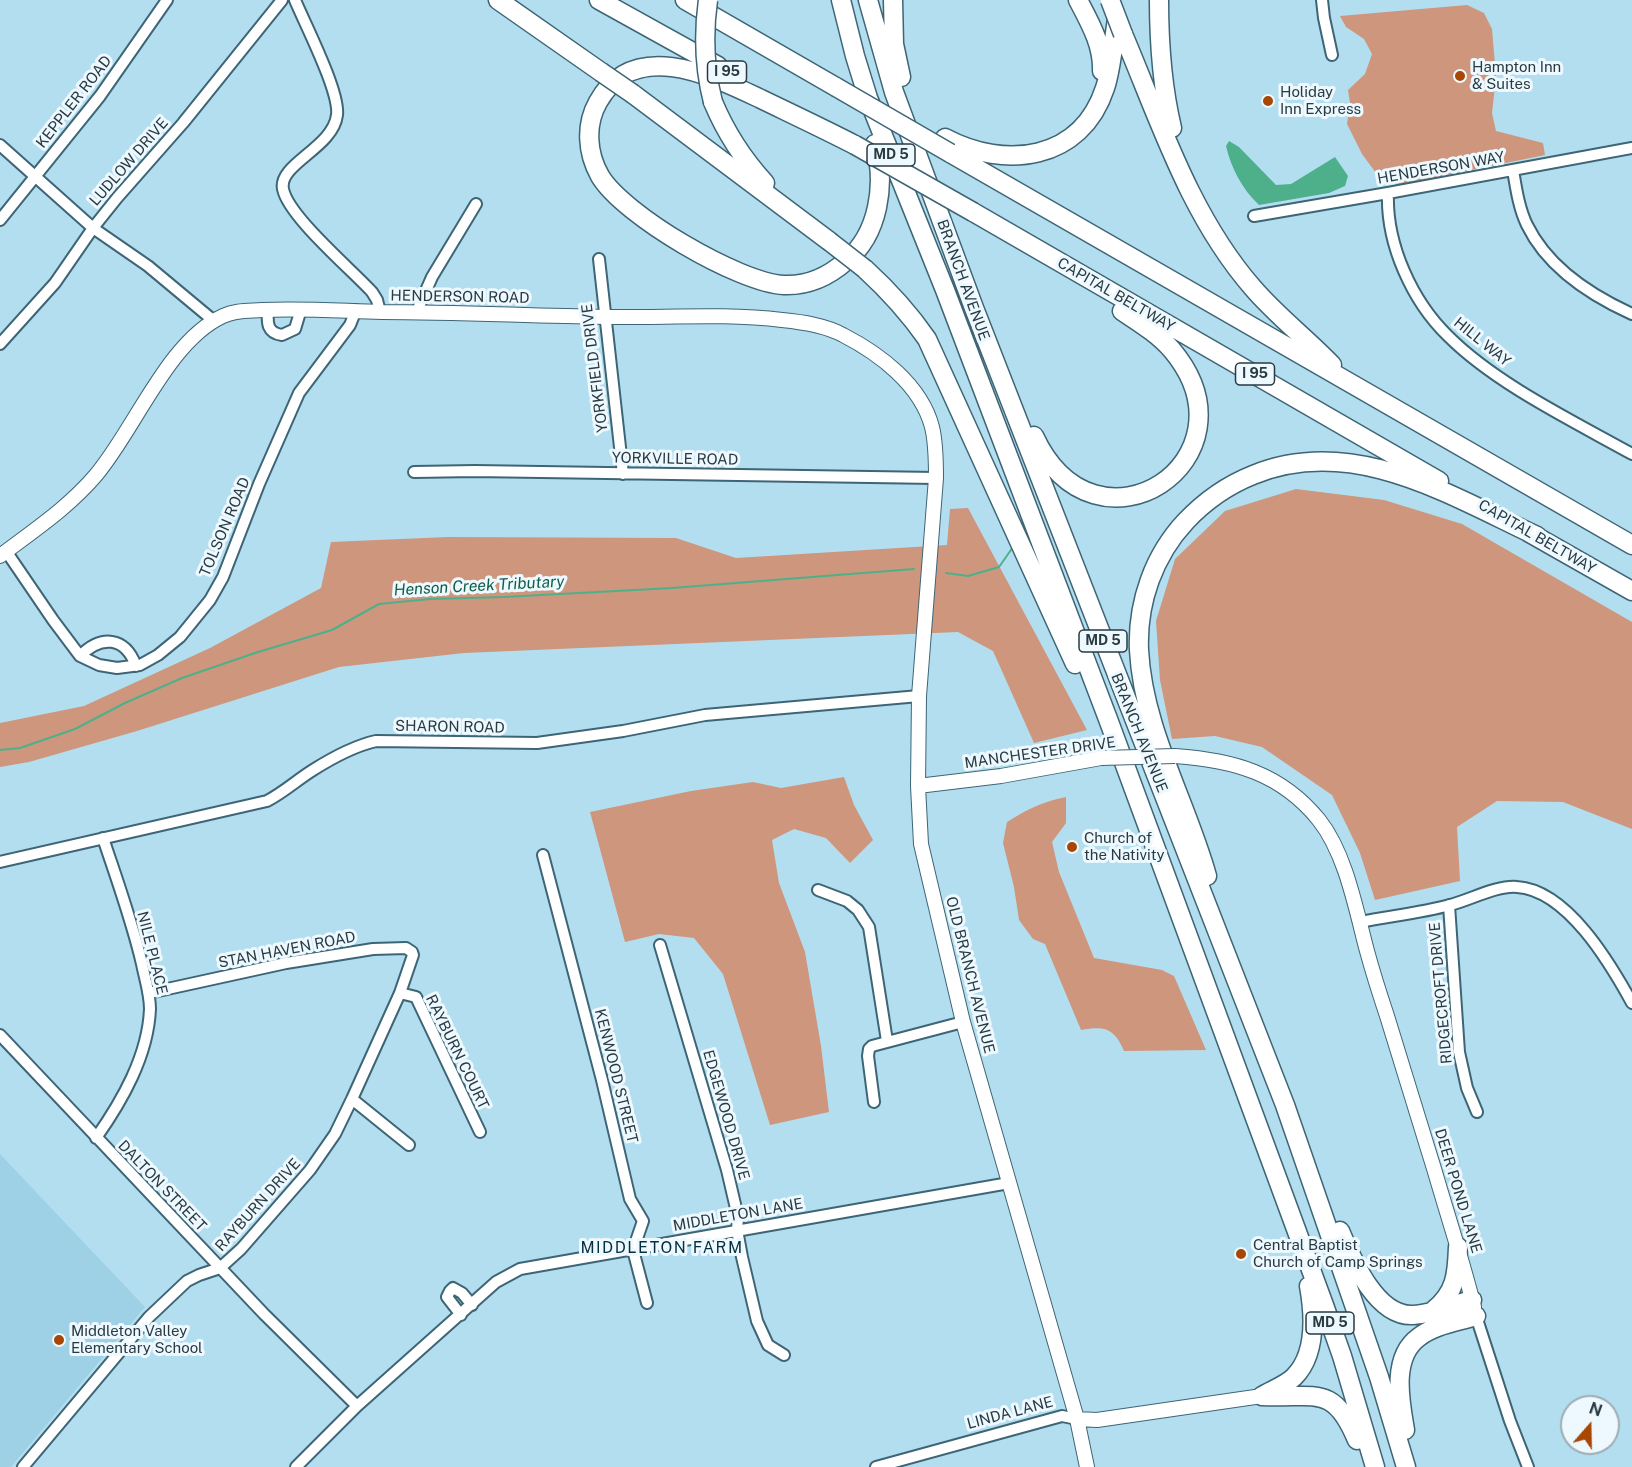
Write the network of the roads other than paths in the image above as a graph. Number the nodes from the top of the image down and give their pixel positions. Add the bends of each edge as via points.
1 (167, 0) edge
2 (282, 0) edge
3 (295, 0) edge
4 (498, 0) edge
5 (599, 0) edge
6 (840, 0) edge
7 (854, 0) edge
8 (868, 0) edge
9 (893, 0) edge
10 (1078, 0) edge
11 (1110, 0) edge
12 (1120, 0) edge
13 (1159, 0) edge
14 (1322, 0) edge
15 (695, 2) edge
16 (1332, 55) dead end
17 (1092, 115) junction
18 (0, 145) edge
19 (855, 145) junction
20 (947, 145) junction
21 (1632, 148) edge
22 (1512, 170) junction
23 (1181, 171) junction
24 (34, 176) junction
25 (1388, 193) junction
26 (476, 204) dead end
27 (973, 212) junction
28 (1254, 216) dead end
29 (0, 220) edge
30 (941, 220) junction
31 (93, 228) junction
32 (828, 241) junction
33 (599, 259) dead end
34 (945, 290) junction
35 (974, 308) junction
36 (301, 309) junction
37 (268, 310) junction
38 (356, 310) junction
39 (417, 310) junction
40 (380, 312) junction
41 (1632, 315) edge
42 (604, 317) junction
43 (214, 321) junction
44 (0, 344) edge
45 (1345, 379) junction
46 (1632, 454) edge
47 (414, 472) dead end
48 (623, 474) junction
49 (936, 478) junction
50 (1537, 537) junction
51 (1632, 545) edge
52 (3, 553) edge
53 (1632, 591) edge
54 (80, 656) junction
55 (136, 666) junction
56 (919, 696) junction
57 (918, 786) junction
58 (103, 838) junction
59 (1156, 849) junction
60 (543, 855) dead end
61 (0, 862) edge
62 (818, 890) dead end
63 (1449, 905) junction
64 (1360, 922) junction
65 (660, 945) dead end
66 (409, 970) joint
67 (1234, 973) junction
68 (148, 993) junction
69 (400, 993) junction
70 (1632, 1003) edge
71 (963, 1022) junction
72 (2, 1040) edge
73 (887, 1041) junction
74 (352, 1099) junction
75 (874, 1102) dead end
76 (1285, 1105) junction
77 (1477, 1112) dead end
78 (480, 1132) dead end
79 (96, 1138) junction
80 (409, 1145) dead end
81 (1278, 1181) junction
82 (1009, 1183) junction
83 (737, 1230) junction
84 (1458, 1247) junction
85 (633, 1250) junction
86 (220, 1268) junction
87 (647, 1303) dead end
88 (472, 1305) junction
89 (1474, 1308) junction
90 (1432, 1312) junction
91 (461, 1315) junction
92 (784, 1355) dead end
93 (1262, 1396) junction
94 (357, 1406) junction
95 (1077, 1419) junction
96 (22, 1467) edge
97 (296, 1467) edge
98 (876, 1467) edge
99 (1087, 1467) edge
100 (1368, 1467) edge
101 (1375, 1467) edge
102 (1408, 1467) edge
103 (1528, 1467) edge

1 - 24 street, KEPPLER ROAD via 100,96
2 - 31 street, LUDLOW DRIVE
3 - 40 street via 334,94 337,114 329,135 286,175 283,190 292,210 372,292
4 - 32 highway, bridge via 633,94
5 - 19 highway, CAPITAL BELTWAY / I 95
6 - 19 highway via 880,177 876,212 866,240 831,273 801,284 770,284 706,257 651,223 608,187 591,156 589,144 595,108 608,88 633,71 664,66 691,70 720,81
6 - 34 highway, BRANCH AVENUE / MD 5 via 868,98
7 - 34 highway via 873,76
8 - 30 highway, BRANCH AVENUE / MD 5 via 894,92
9 - 30 highway via 896,60
10 - 17 highway via 1102,61
11 - 23 highway, bridge
12 - 17 highway via 1106,86
13 - 23 highway via 1160,51
14 - 16 street
15 - 20 highway, I 95, bridge
15 - 32 highway, bridge via 713,102 734,146 769,188
17 - 20 highway via 1069,139 1029,155 993,154
18 - 24 street
19 - 27 highway, CAPITAL BELTWAY / I 95, bridge
20 - 45 highway, I 95
21 - 22 street, HENDERSON WAY
22 - 25 street, HENDERSON WAY
22 - 41 street via 1526,224 1556,266 1572,281
23 - 45 highway via 1221,246 1253,289
24 - 29 street, KEPPLER ROAD
24 - 31 street
25 - 28 street, HENDERSON WAY
25 - 46 street, HILL WAY via 1388,218 1403,272 1440,328 1478,362 1512,385
26 - 39 street
27 - 35 highway via 1150,330 1173,351 1193,384 1199,414 1194,443 1179,468 1155,488 1127,497 1100,496 1071,484 1043,455
27 - 50 highway, CAPITAL BELTWAY / I 95
30 - 35 highway, BRANCH AVENUE / MD 5
31 - 43 street via 148,266
31 - 44 street, LUDLOW DRIVE via 55,283
32 - 59 highway, bridge via 887,289 907,311 938,359
33 - 42 street, YORKFIELD DRIVE
34 - 59 highway, BRANCH AVENUE / MD 5
35 - 67 highway, BRANCH AVENUE / MD 5
36 - 37 street, HENDERSON ROAD
36 - 37 street via 295,329 282,335 268,326
36 - 38 street, HENDERSON ROAD
37 - 43 street, HENDERSON ROAD via 236,311
38 - 40 street, HENDERSON ROAD
38 - 55 street, TOLSON ROAD via 350,326 299,393 210,600 180,637
39 - 40 street, HENDERSON ROAD
39 - 42 street, HENDERSON ROAD
42 - 48 street, YORKFIELD DRIVE
42 - 49 street, HENDERSON ROAD via 773,319 819,326 841,334 888,365 926,408 936,447
43 - 52 street, HENDERSON ROAD via 189,340 168,367 98,473 72,501
45 - 51 highway, I 95
47 - 48 street, YORKVILLE ROAD
48 - 49 street, YORKVILLE ROAD
49 - 56 street, OLD BRANCH AVENUE
50 - 53 highway, CAPITAL BELTWAY / I 95
50 - 67 highway via 1401,476 1358,463 1318,461 1278,466 1226,488 1193,514 1166,547 1154,569 1142,610 1142,673 1156,732 1200,850
52 - 54 street
54 - 55 street, TOLSON ROAD via 109,667
54 - 55 street via 96,643 111,642 126,649
56 - 57 street, OLD BRANCH AVENUE
56 - 58 street, SHARON ROAD via 705,715 537,743 376,741 311,770 267,801
57 - 64 street, MANCHESTER DRIVE, bridge via 1101,758 1175,756 1227,762 1286,788 1320,821 1333,842
57 - 71 street, OLD BRANCH AVENUE via 924,860
58 - 61 street, SHARON ROAD
58 - 68 street, NILE PLACE via 136,938
59 - 81 highway, BRANCH AVENUE / MD 5
60 - 85 street, KENWOOD STREET via 630,1199 643,1221
62 - 73 street via 847,901 869,927
63 - 64 street
63 - 70 street via 1508,887 1541,894 1579,924
63 - 77 street, RIDGECROFT DRIVE via 1459,1052
64 - 84 street, DEER POND LANE
65 - 83 street, EDGEWOOD DRIVE via 716,1129 738,1217
66 - 68 street, STAN HAVEN ROAD via 409,949 373,949
66 - 69 street, RAYBURN DRIVE
67 - 76 highway, BRANCH AVENUE / MD 5
68 - 79 street, NILE PLACE via 149,1017 138,1062
69 - 74 street, RAYBURN DRIVE
69 - 78 street, RAYBURN COURT via 416,997
71 - 73 street
71 - 82 street, OLD BRANCH AVENUE
72 - 79 street, DALTON STREET
73 - 75 street via 869,1049
74 - 80 street
74 - 86 street, RAYBURN DRIVE via 335,1134 310,1170
76 - 90 highway via 1357,1270 1368,1286 1400,1312
76 - 102 highway, BRANCH AVENUE / MD 5
79 - 86 street, DALTON STREET
81 - 93 highway via 1278,1196 1308,1281 1313,1308 1311,1340 1294,1377
81 - 101 highway, BRANCH AVENUE / MD 5 via 1342,1356
82 - 83 street, MIDDLETON LANE
82 - 95 street, OLD BRANCH AVENUE
83 - 85 street, MIDDLETON LANE
83 - 92 street, EDGEWOOD DRIVE via 757,1321 768,1345
84 - 89 street, DEER POND LANE
84 - 90 highway via 1453,1287
85 - 87 street
85 - 88 street, MIDDLETON LANE via 520,1269 496,1282
86 - 94 street, DALTON STREET
86 - 96 street, RAYBURN DRIVE via 187,1281 149,1317
88 - 91 street, MIDDLETON LANE
88 - 91 street via 453,1288 447,1297
89 - 90 highway
89 - 102 highway via 1419,1336 1405,1354 1400,1383
89 - 103 street, DEER POND LANE
91 - 94 street, MIDDLETON LANE
93 - 95 street, LINDA LANE via 1097,1420
93 - 100 highway via 1311,1396 1335,1404 1346,1415
94 - 97 street, MIDDLETON LANE
95 - 98 street, LINDA LANE via 1062,1416
95 - 99 street, OLD BRANCH AVENUE

